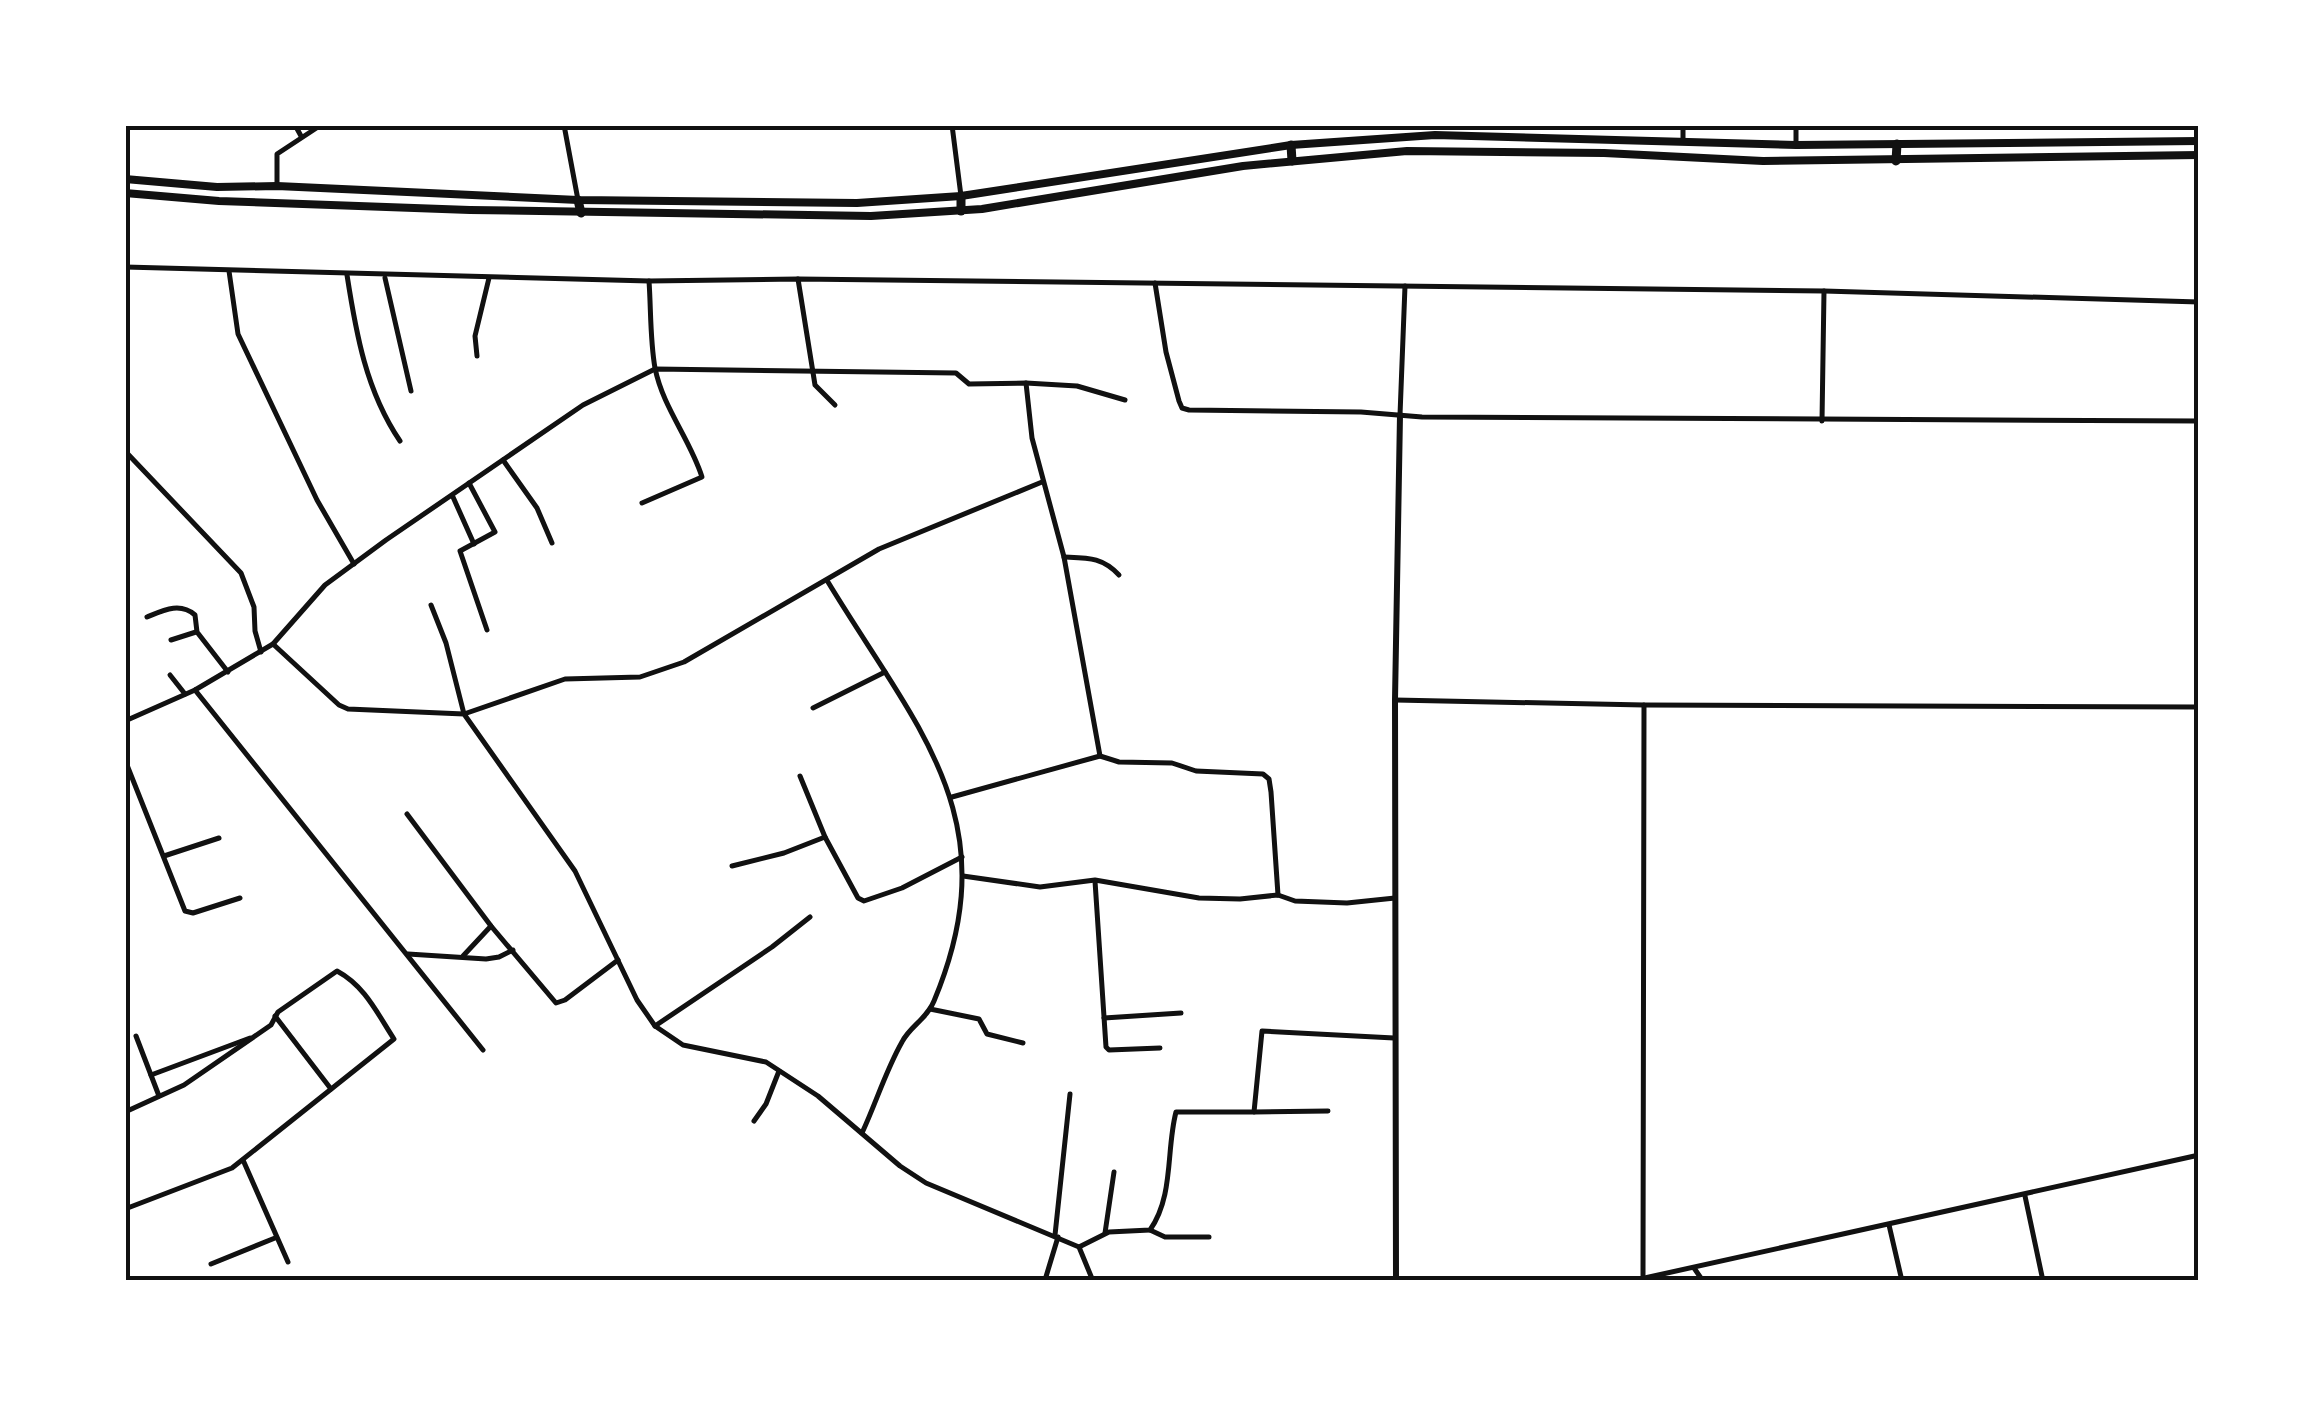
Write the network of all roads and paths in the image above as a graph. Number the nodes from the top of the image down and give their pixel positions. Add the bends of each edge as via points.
1 (295, 125) edge
2 (322, 125) edge
3 (564, 125) edge
4 (952, 125) edge
5 (1683, 125) edge
6 (1796, 125) edge
7 (302, 136) junction
8 (1683, 141) junction
9 (2199, 141) edge
10 (1898, 144) junction
11 (1291, 145) junction
12 (1796, 145) junction
13 (2199, 155) edge
14 (1292, 161) junction
15 (1896, 161) junction
16 (125, 178) edge
17 (277, 186) junction
18 (125, 193) edge
19 (961, 196) junction
20 (578, 200) junction
21 (961, 210) junction
22 (581, 213) junction
23 (125, 268) edge
24 (230, 271) junction
25 (348, 275) junction
26 (384, 276) junction
27 (488, 278) junction
28 (798, 279) junction
29 (649, 281) junction
30 (1155, 283) junction
31 (1406, 286) junction
32 (1824, 290) junction
33 (2199, 302) edge
34 (477, 356) dead end
35 (655, 369) junction
36 (812, 370) junction
37 (1026, 383) junction
38 (411, 392) dead end
39 (1125, 400) dead end
40 (835, 405) dead end
41 (1400, 415) junction
42 (1822, 421) junction
43 (2199, 421) edge
44 (400, 442) dead end
45 (125, 451) edge
46 (503, 459) junction
47 (1042, 482) junction
48 (470, 483) junction
49 (452, 495) junction
50 (642, 502) dead end
51 (552, 543) dead end
52 (474, 544) junction
53 (1064, 557) junction
54 (354, 564) junction
55 (1118, 575) dead end
56 (828, 582) junction
57 (431, 605) dead end
58 (147, 616) dead end
59 (487, 630) dead end
60 (197, 632) junction
61 (171, 640) dead end
62 (273, 644) junction
63 (261, 652) junction
64 (228, 672) junction
65 (885, 672) junction
66 (170, 676) dead end
67 (195, 690) junction
68 (185, 694) junction
69 (1395, 700) junction
70 (1644, 704) junction
71 (2199, 707) edge
72 (814, 708) dead end
73 (464, 714) junction
74 (125, 721) edge
75 (1100, 756) junction
76 (125, 760) edge
77 (800, 776) dead end
78 (952, 797) junction
79 (407, 814) dead end
80 (825, 837) junction
81 (218, 838) dead end
82 (164, 856) junction
83 (962, 857) junction
84 (732, 866) dead end
85 (963, 876) junction
86 (1094, 880) junction
87 (1278, 895) junction
88 (240, 898) dead end
89 (1395, 898) junction
90 (810, 917) dead end
91 (491, 926) junction
92 (513, 950) junction
93 (406, 954) junction
94 (463, 956) junction
95 (618, 960) junction
96 (930, 1009) junction
97 (1181, 1013) dead end
98 (275, 1016) junction
99 (1104, 1018) junction
100 (654, 1026) junction
101 (257, 1035) junction
102 (136, 1036) dead end
103 (1394, 1038) junction
104 (1022, 1043) dead end
105 (1160, 1048) dead end
106 (483, 1050) dead end
107 (779, 1070) junction
108 (151, 1075) junction
109 (330, 1090) junction
110 (1070, 1094) dead end
111 (159, 1096) junction
112 (1328, 1111) dead end
113 (125, 1112) edge
114 (1254, 1112) junction
115 (754, 1122) dead end
116 (862, 1132) junction
117 (2199, 1155) edge
118 (243, 1160) junction
119 (1114, 1172) dead end
120 (2025, 1195) junction
121 (125, 1209) edge
122 (1889, 1225) junction
123 (1150, 1230) junction
124 (1104, 1234) junction
125 (1057, 1236) junction
126 (1209, 1236) dead end
127 (275, 1238) junction
128 (1079, 1247) junction
129 (288, 1262) dead end
130 (210, 1264) dead end
131 (1694, 1268) junction
132 (1644, 1279) edge
133 (1046, 1280) edge
134 (1093, 1281) edge
135 (1396, 1281) edge
136 (1631, 1281) edge
137 (1703, 1281) edge
138 (1902, 1281) edge
139 (2043, 1281) edge

1 - 7 street
2 - 7 street
3 - 20 street
4 - 19 street
5 - 8 street
6 - 12 street
7 - 17 street via 277,154
8 - 11 main road via 1435,135
8 - 12 main road
9 - 10 main road
10 - 12 main road
10 - 15 main road
11 - 14 main road
11 - 19 main road
13 - 15 main road
14 - 15 main road via 1445,150
14 - 21 main road
16 - 17 main road
17 - 20 main road
18 - 22 main road
19 - 20 main road via 856,204
19 - 21 main road
20 - 22 main road
21 - 22 main road via 871,216
23 - 24 street
24 - 25 street
24 - 54 street via 238,334
25 - 26 street
25 - 44 street via 365,368
26 - 27 street
26 - 38 street
27 - 29 street
27 - 34 street
28 - 29 street
28 - 30 street
28 - 36 street
29 - 35 street
30 - 31 street
30 - 41 street via 1182,408
31 - 32 street
31 - 41 street
32 - 33 street
32 - 42 street
35 - 36 street
35 - 46 street via 583,405
35 - 50 street via 702,477
36 - 37 street via 956,373 969,384
36 - 40 street via 819,391
37 - 39 street via 1077,386
37 - 47 street
41 - 42 street
41 - 69 street
42 - 43 street
45 - 63 street via 240,573
46 - 48 street
46 - 51 street
47 - 53 street
47 - 56 street via 880,549
48 - 49 street
48 - 52 street via 495,532
49 - 52 street
49 - 54 street
52 - 59 street via 460,551
53 - 55 street via 1096,558
53 - 75 street
54 - 62 street
56 - 65 street
56 - 73 street via 659,672 566,679
57 - 73 street
58 - 60 street via 180,606 195,615
60 - 61 street
60 - 64 street
62 - 63 street
62 - 73 street via 348,709
63 - 64 street
64 - 67 street
65 - 72 street
65 - 78 street via 929,741
66 - 68 street
67 - 68 street
67 - 93 street
68 - 74 street
69 - 70 street
69 - 89 street
70 - 71 street
70 - 132 street
73 - 95 street via 575,871
75 - 78 street
75 - 87 street via 1263,774 1271,792
76 - 82 street
77 - 80 street
78 - 83 street
79 - 91 street
80 - 83 street via 864,901
80 - 84 street
81 - 82 street
82 - 88 street via 187,912
83 - 85 street
85 - 86 street via 1040,887
85 - 96 street via 956,938
86 - 87 street via 1199,898
86 - 99 street
87 - 89 street via 1346,903
89 - 103 street
90 - 100 street
91 - 92 street
91 - 94 street
92 - 94 street via 486,959
92 - 95 street via 556,1003
93 - 94 street
93 - 106 street
95 - 100 street
96 - 104 street via 979,1020 987,1034
96 - 116 street via 904,1036
97 - 99 street
98 - 101 street
98 - 109 street
98 - 109 street via 337,971 365,994 394,1039
99 - 105 street via 1109,1050
100 - 107 street via 684,1045
101 - 108 street
101 - 111 street
102 - 108 street
103 - 114 street via 1262,1031
103 - 135 street
107 - 115 street
107 - 116 street
108 - 111 street
109 - 118 street
110 - 125 street
111 - 113 street
112 - 114 street
114 - 123 street via 1176,1112 1159,1218
116 - 125 street via 926,1183
117 - 120 street
118 - 121 street
118 - 127 street
119 - 124 street
120 - 122 street
120 - 139 street
122 - 131 street
122 - 138 street
123 - 124 street
123 - 126 street via 1165,1237
124 - 128 street
125 - 128 street
125 - 133 street
127 - 129 street
127 - 130 street
128 - 134 street
131 - 132 street
131 - 137 street
132 - 136 street

